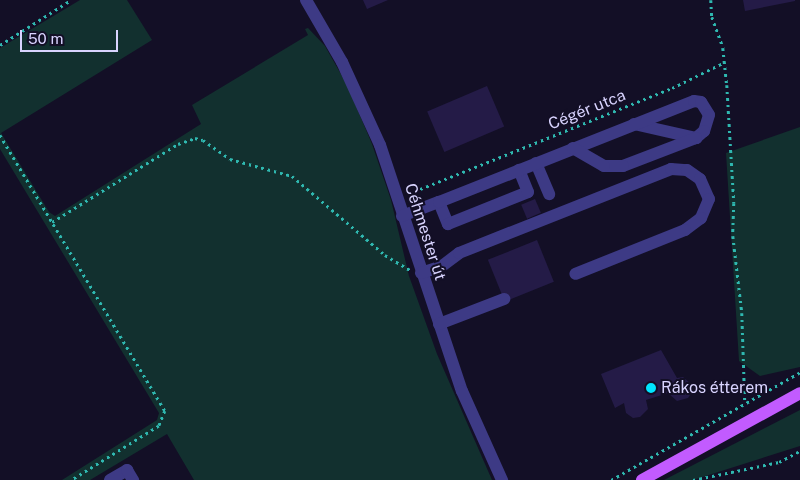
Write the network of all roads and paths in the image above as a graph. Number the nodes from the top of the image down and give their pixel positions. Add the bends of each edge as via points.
1 (71, 0) edge
2 (306, 0) edge
3 (711, 0) edge
4 (0, 45) edge
5 (725, 62) junction
6 (634, 124) junction
7 (0, 135) edge
8 (696, 138) junction
9 (574, 148) junction
10 (536, 163) junction
11 (519, 170) junction
12 (549, 194) dead end
13 (397, 199) junction
14 (438, 202) junction
15 (402, 216) junction
16 (52, 222) junction
17 (421, 273) junction
18 (574, 274) dead end
19 (504, 299) dead end
20 (439, 324) junction
21 (800, 372) edge
22 (800, 393) edge
23 (745, 403) junction
24 (800, 451) edge
25 (72, 480) edge
26 (110, 480) edge
27 (133, 480) edge
28 (502, 480) edge
29 (611, 480) edge
30 (642, 480) edge
31 (693, 480) edge

1 - 4 path
2 - 13 street, Céhmester út via 342,62 380,145
3 - 5 path via 712,16
5 - 13 path, Cégér utca via 672,88 464,169
5 - 23 path
6 - 8 street
6 - 8 street via 694,101 701,102 709,115 704,131
6 - 9 street
7 - 16 path
8 - 9 street via 614,168
9 - 10 street
10 - 11 street
10 - 12 street
11 - 14 street
11 - 14 street via 528,192 448,224
13 - 15 street, Céhmester út
14 - 15 street
15 - 17 street, Céhmester út
16 - 17 path via 178,144 195,138 230,159 292,176 402,268
16 - 25 path via 165,411 159,426
17 - 18 street via 442,266 459,253 671,169 687,170 700,179 709,198 701,218 685,230
17 - 20 street, Céhmester út
19 - 20 street
20 - 28 street, Céhmester út via 462,391
21 - 23 path
22 - 30 main road
23 - 29 path
24 - 31 path via 779,462
26 - 27 street via 127,470

